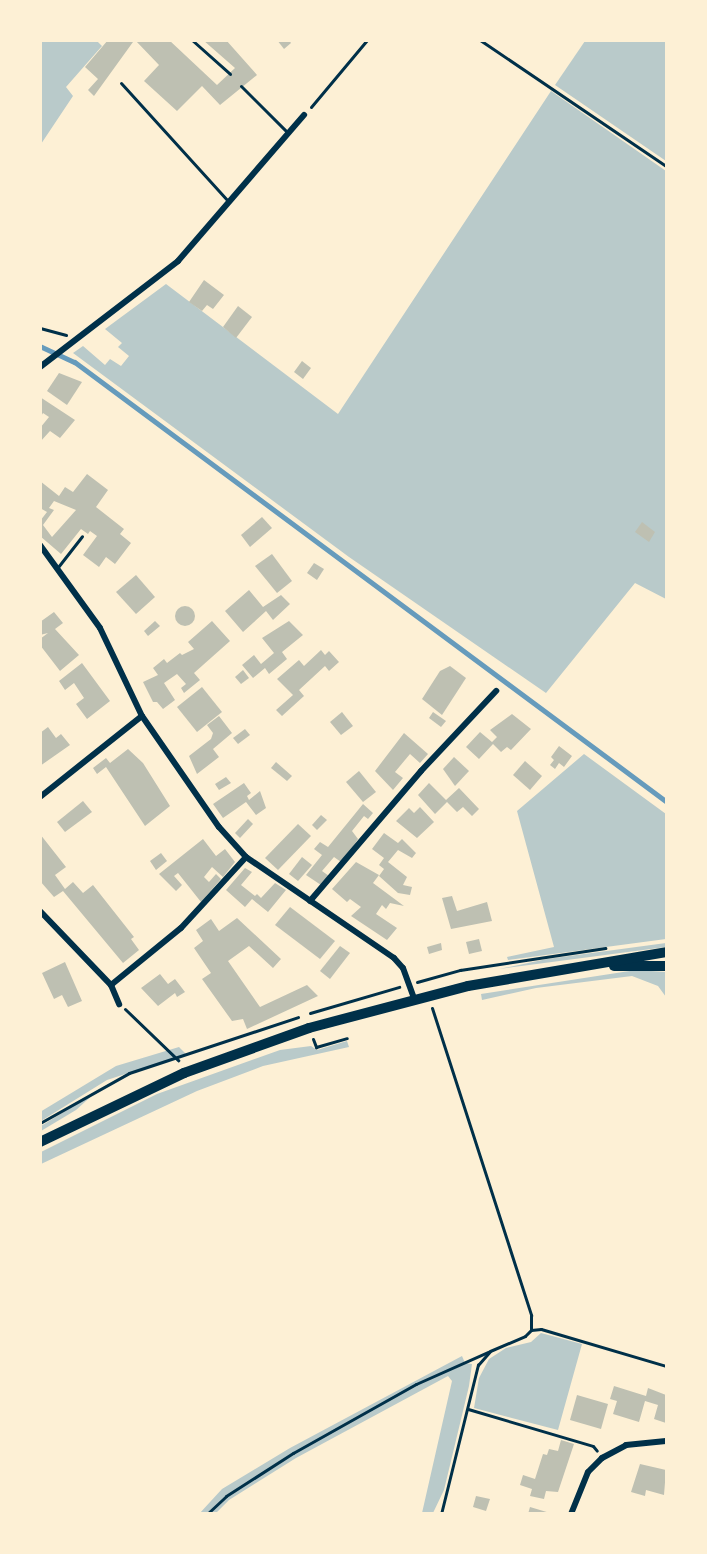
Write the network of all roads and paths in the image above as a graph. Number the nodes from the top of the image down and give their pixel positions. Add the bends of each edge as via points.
1 (192, 40) edge
2 (367, 40) edge
3 (480, 40) edge
4 (230, 74) dead end
5 (121, 83) dead end
6 (241, 86) dead end
7 (304, 115) joint
8 (288, 133) junction
9 (666, 166) edge
10 (229, 202) junction
11 (40, 328) edge
12 (76, 339) junction
13 (40, 367) edge
14 (82, 536) dead end
15 (40, 545) edge
16 (58, 567) junction
17 (495, 691) dead end
18 (142, 716) junction
19 (40, 797) edge
20 (246, 857) junction
21 (310, 901) junction
22 (40, 911) edge
23 (666, 952) edge
24 (666, 966) edge
25 (580, 967) junction
26 (111, 985) junction
27 (429, 995) junction
28 (414, 999) junction
29 (119, 1004) joint
30 (184, 1073) junction
31 (62, 1112) dead end
32 (40, 1123) edge
33 (40, 1142) edge
34 (531, 1330) junction
35 (490, 1351) junction
36 (666, 1366) edge
37 (468, 1409) junction
38 (666, 1441) edge
39 (602, 1458) junction
40 (207, 1514) edge
41 (441, 1514) edge
42 (571, 1514) edge

1 - 4 lane
2 - 7 path
3 - 9 path
5 - 10 lane
6 - 8 lane
7 - 8 street
8 - 10 street
10 - 12 street via 169,270
11 - 12 path
12 - 13 street
14 - 16 lane
15 - 16 street
16 - 18 street via 113,650
17 - 21 street
18 - 19 street
18 - 20 street via 204,807
20 - 21 street
20 - 26 street via 181,928
21 - 28 street via 394,958 403,968
22 - 26 street
23 - 25 main road
24 - 25 main road
25 - 27 main road
26 - 29 street
27 - 28 main road
27 - 34 path via 531,1315
28 - 30 main road via 309,1028
29 - 30 path via 139,1018 178,1060
30 - 33 main road
31 - 32 path
34 - 35 path
34 - 36 path via 548,1331
35 - 37 path via 478,1365
35 - 40 path via 445,1370 293,1453 226,1496
37 - 39 path via 593,1446
37 - 41 path
38 - 39 street via 626,1445
39 - 42 street via 588,1472

